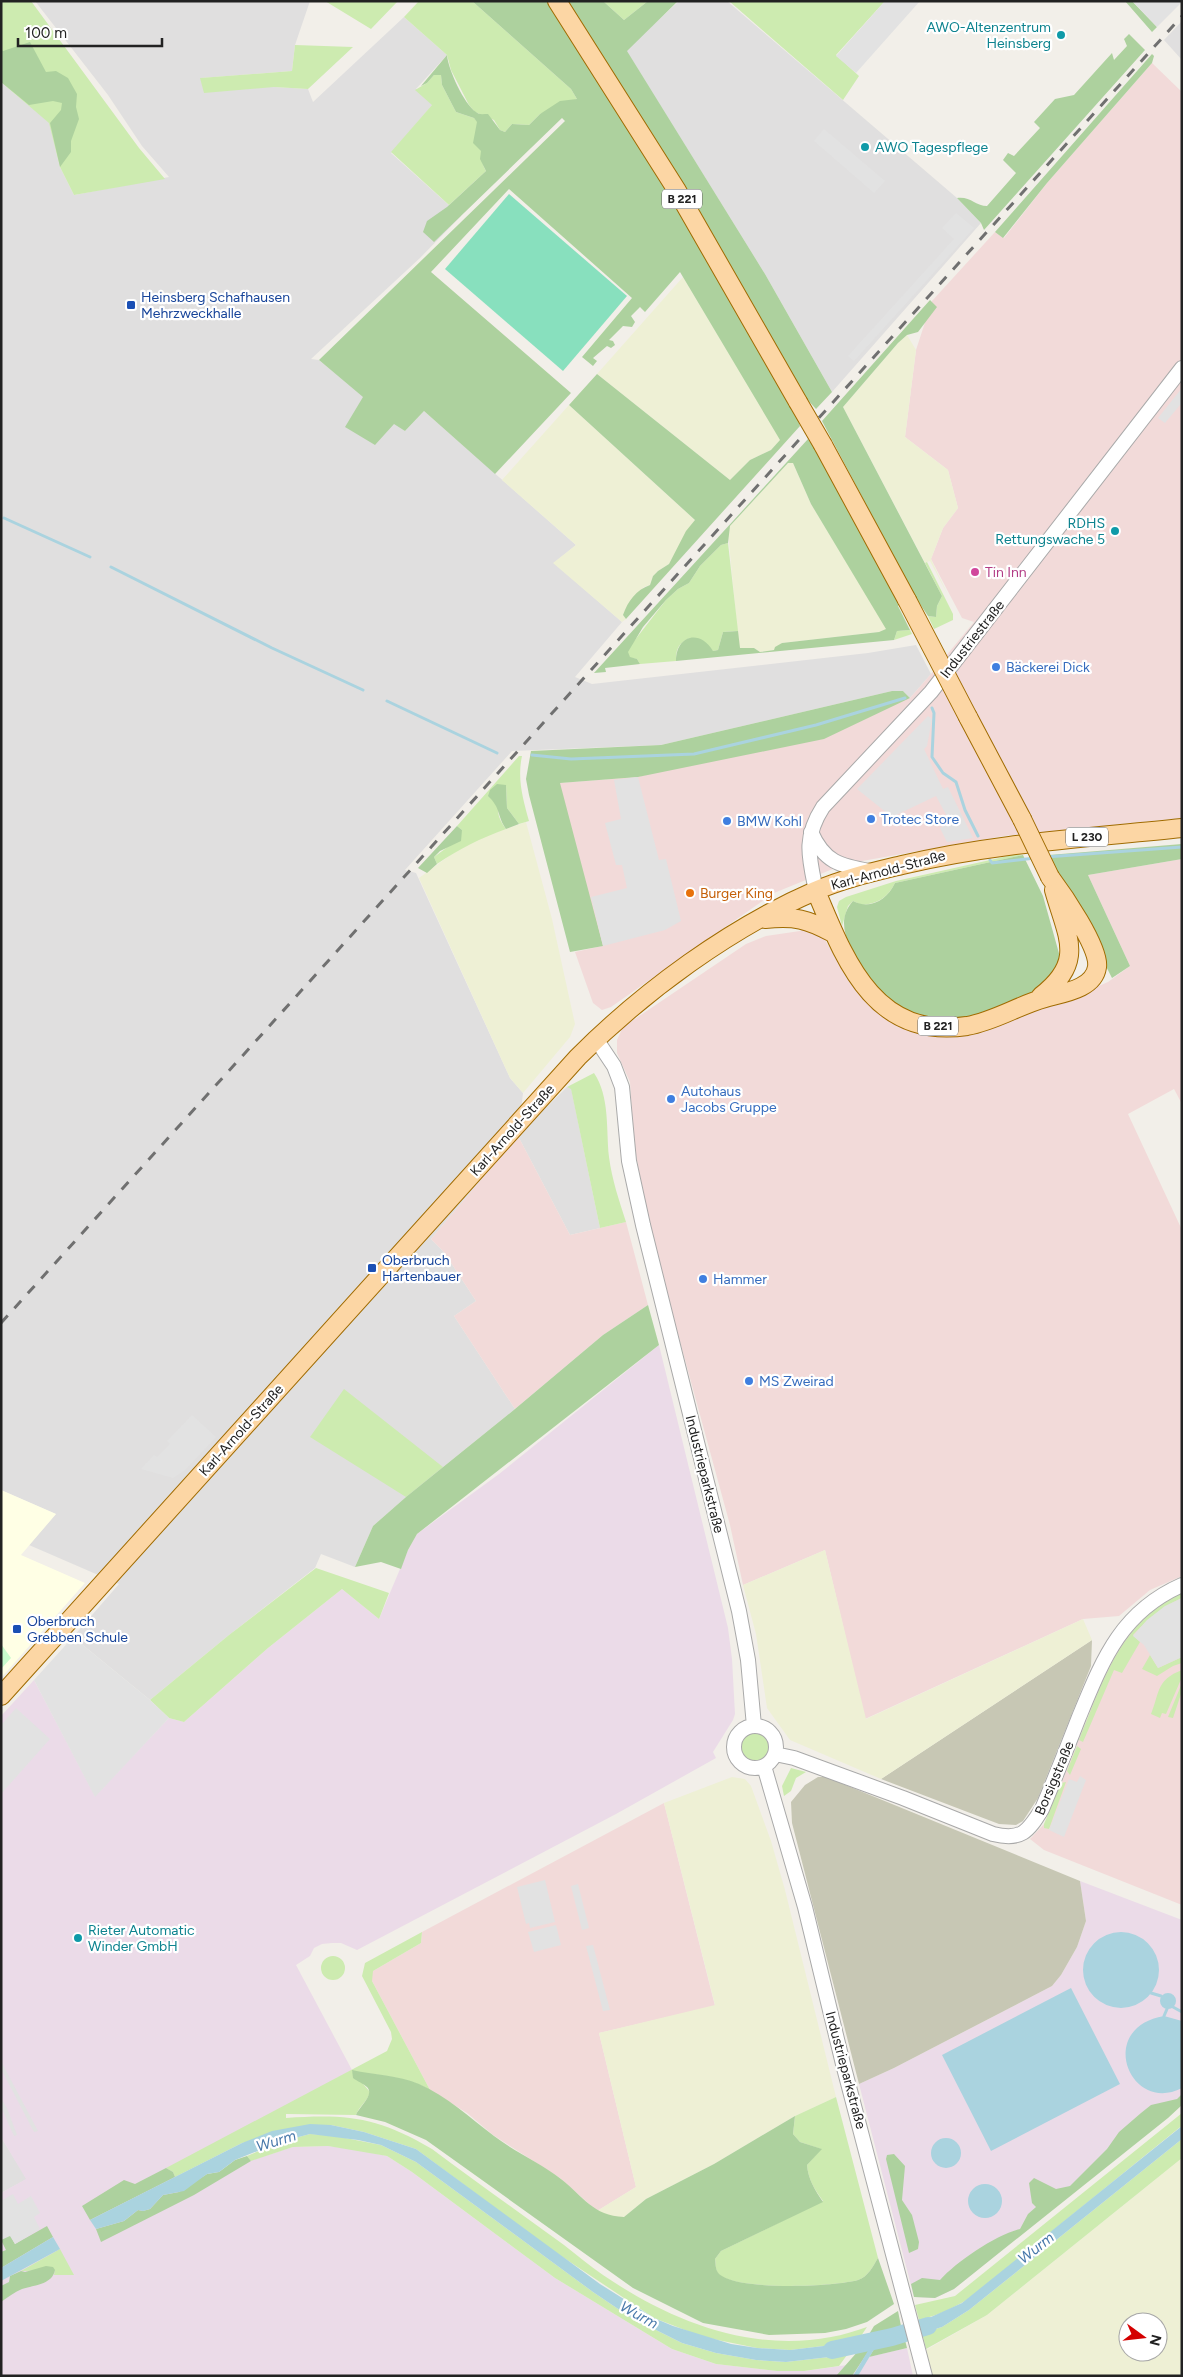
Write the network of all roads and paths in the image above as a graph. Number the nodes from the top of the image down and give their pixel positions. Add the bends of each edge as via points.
1 (557, 1) edge
2 (1182, 368) edge
3 (1182, 828) edge
4 (811, 832) junction
5 (874, 872) junction
6 (1050, 877) junction
7 (816, 890) junction
8 (758, 920) junction
9 (833, 933) junction
10 (1035, 1001) junction
11 (596, 1039) junction
12 (1182, 1585) edge
13 (1, 1696) edge
14 (754, 1726) junction
15 (775, 1754) junction
16 (764, 1766) junction
17 (925, 2376) edge

1 - 6 main road, B 221, bridge via 676,189 823,445
2 - 4 street, Industriestraße via 931,692 824,807
3 - 5 main road, Karl-Arnold-Straße / L 230 via 993,846
4 - 5 street via 816,844 834,862
4 - 7 street, Industriestraße via 808,856
5 - 7 main road, Karl-Arnold-Straße / L 230
6 - 10 main road, B 221 via 1069,943 1070,958 1057,984
6 - 10 main road, B 221 via 1075,913 1098,965 1085,985
7 - 8 main road, Karl-Arnold-Straße
7 - 9 main road, B 221
8 - 9 main road via 804,919
8 - 11 main road, Karl-Arnold-Straße via 686,967
9 - 10 main road, B 221 via 864,988 892,1011 911,1021 944,1027 966,1026
11 - 13 main road, Karl-Arnold-Straße
11 - 14 street, Industrieparkstraße via 614,1066 622,1087 629,1161 738,1611 748,1660
12 - 15 street, Borsigstraße via 1144,1607 1113,1642 1100,1666 1042,1809 1032,1826 1018,1836 1006,1838 993,1834 886,1791
14 - 15 street via 761,1726 772,1734
14 - 16 street via 740,1731 734,1752 746,1766
15 - 16 street
16 - 17 street, Industrieparkstraße via 805,1907

